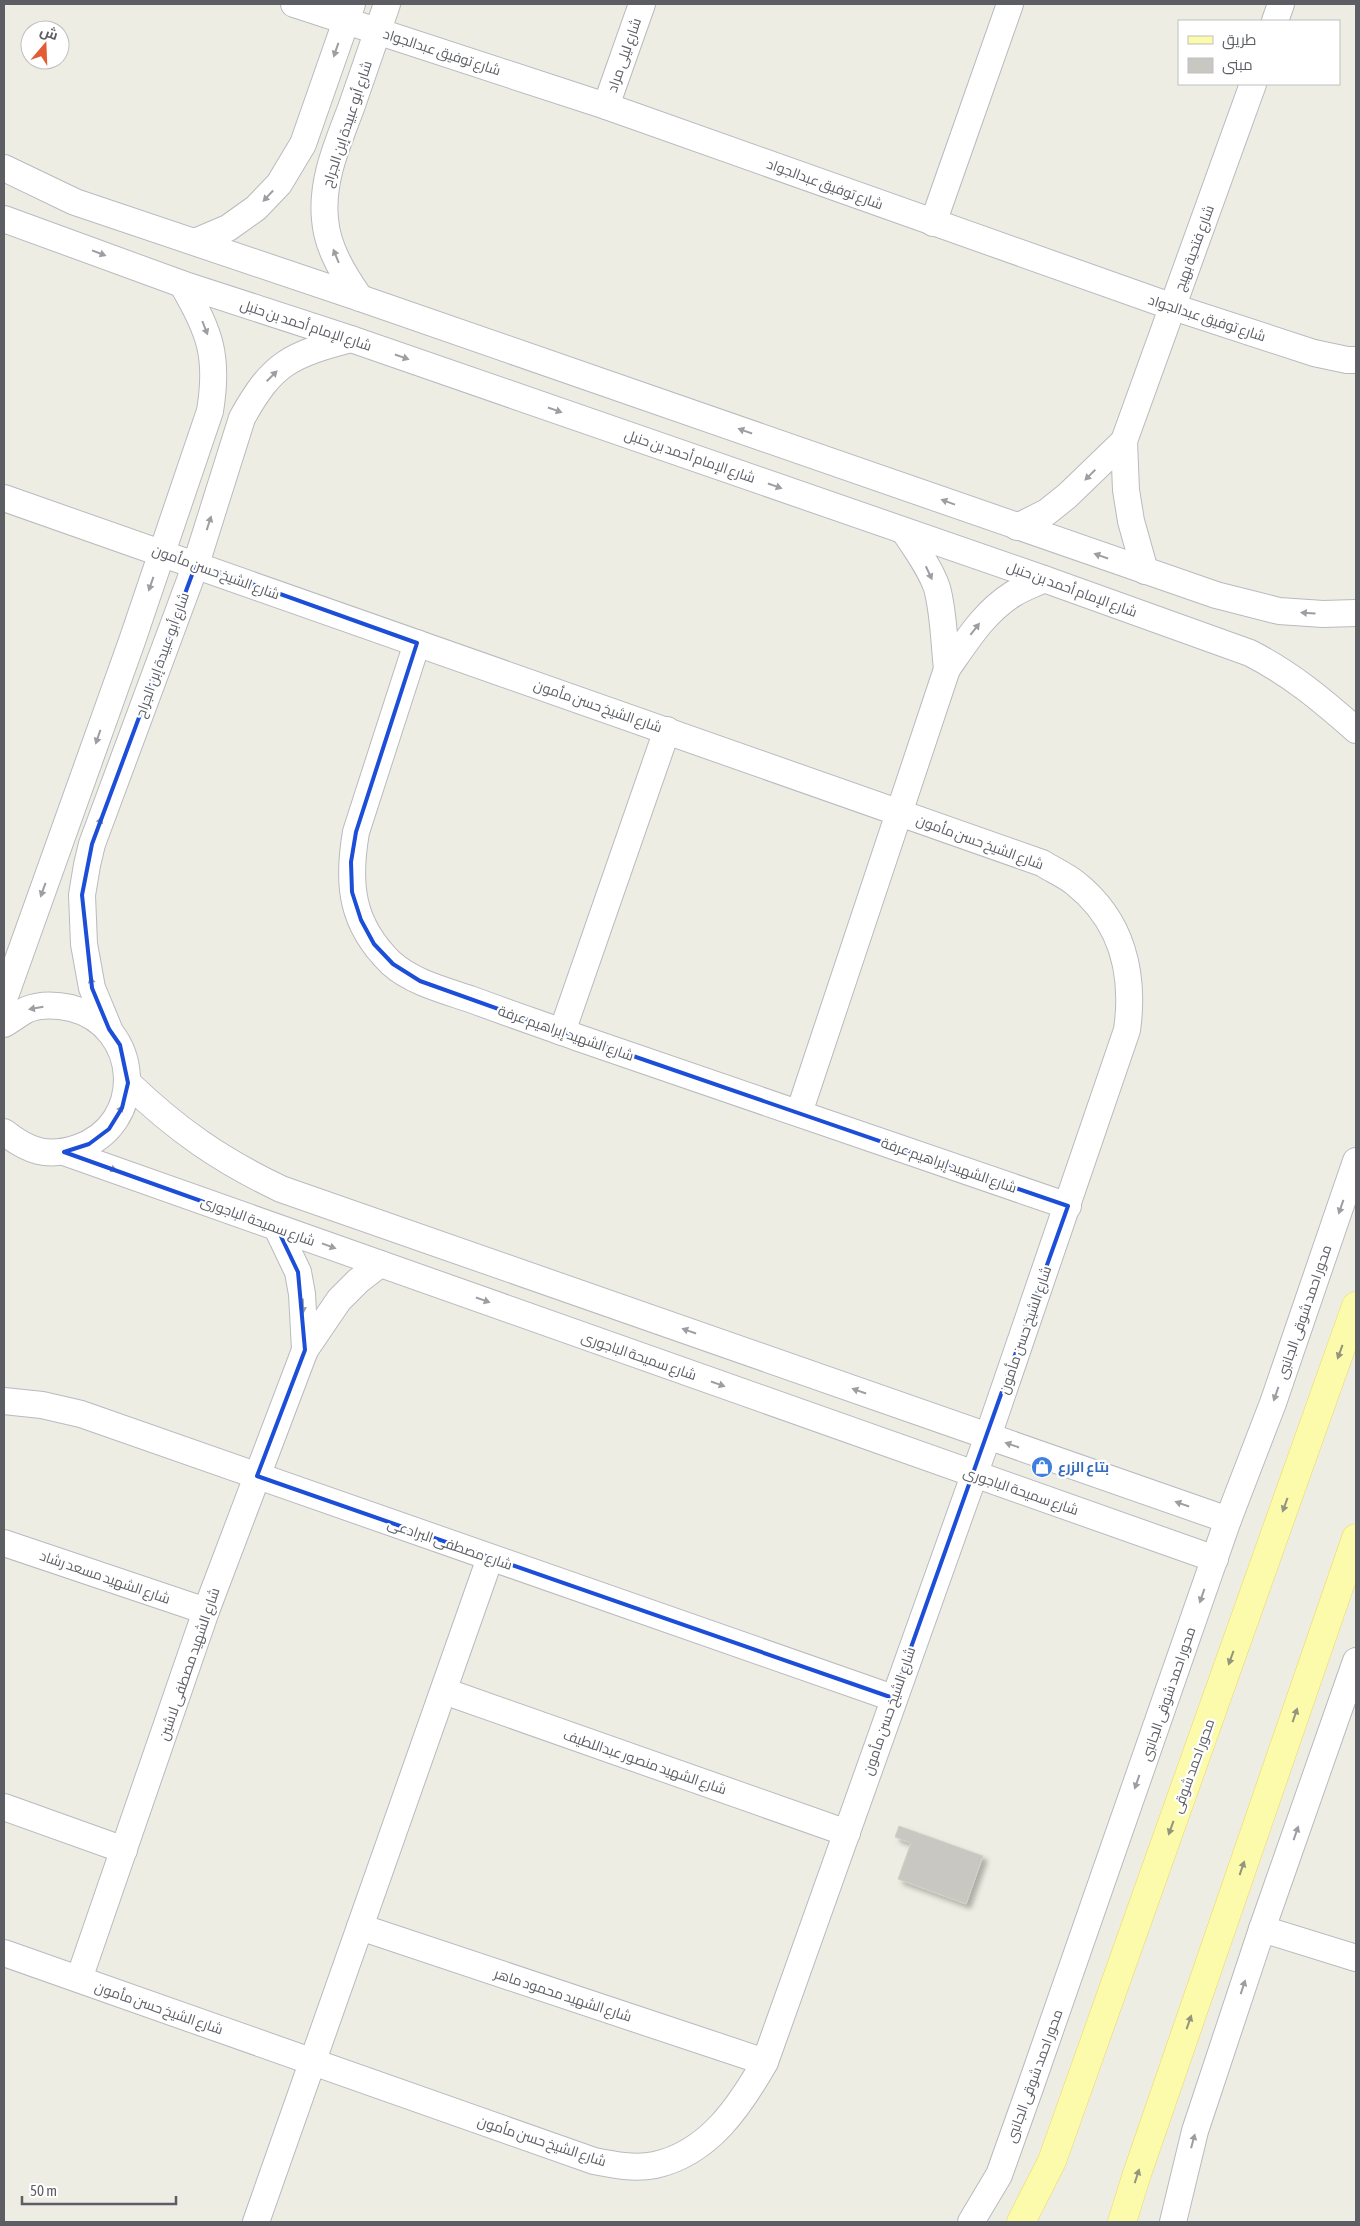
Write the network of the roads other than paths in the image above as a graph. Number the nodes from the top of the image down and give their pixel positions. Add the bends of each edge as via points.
1 (294, 4) edge
2 (387, 4) edge
3 (642, 4) edge
4 (1010, 4) edge
5 (1281, 4) edge
6 (349, 12) edge
7 (1275, 20) edge
8 (378, 31) junction
9 (1252, 85) edge
10 (606, 106) junction
11 (4, 168) edge
12 (75, 202) junction
13 (4, 219) edge
14 (934, 222) junction
15 (63, 239) junction
16 (195, 242) junction
17 (182, 284) junction
18 (360, 298) junction
19 (1173, 307) junction
20 (351, 339) junction
21 (1356, 360) edge
22 (1124, 441) junction
23 (893, 483) junction
24 (4, 498) edge
25 (880, 522) junction
26 (1017, 527) junction
27 (904, 531) junction
28 (162, 552) junction
29 (196, 564) junction
30 (1145, 571) junction
31 (1044, 579) junction
32 (1356, 613) edge
33 (417, 643) junction
34 (947, 669) junction
35 (667, 730) junction
36 (1356, 730) edge
37 (899, 813) junction
38 (4, 1000) edge
39 (4, 1024) edge
40 (108, 1029) junction
41 (562, 1032) junction
42 (128, 1083) junction
43 (799, 1113) junction
44 (9, 1141) edge
45 (64, 1152) junction
46 (1356, 1161) edge
47 (1068, 1206) junction
48 (277, 1228) junction
49 (380, 1264) junction
50 (1356, 1306) edge
51 (305, 1350) junction
52 (4, 1401) edge
53 (988, 1436) junction
54 (974, 1474) junction
55 (257, 1476) junction
56 (1228, 1520) junction
57 (1356, 1538) edge
58 (4, 1543) edge
59 (490, 1558) junction
60 (1214, 1559) junction
61 (206, 1611) junction
62 (1356, 1661) edge
63 (444, 1692) junction
64 (893, 1698) junction
65 (4, 1807) edge
66 (847, 1833) junction
67 (124, 1850) junction
68 (360, 1927) junction
69 (1262, 1929) junction
70 (4, 1953) edge
71 (1356, 1958) edge
72 (79, 1979) junction
73 (313, 2062) junction
74 (765, 2062) junction
75 (256, 2222) edge
76 (971, 2222) edge
77 (1021, 2222) edge
78 (1122, 2222) edge
79 (1173, 2222) edge

1 - 6 street, شارع توفيق عبدالجواد
2 - 8 street, شارع أبو عبيدة إبن الجراح
3 - 10 street, شارع ليلى مراد
4 - 14 street
5 - 7 street
6 - 8 street, شارع توفيق عبدالجواد
6 -> 16 street via 303,144 280,184 256,208 228,228
8 - 10 street, شارع توفيق عبدالجواد
18 -> 8 street, شارع أبو عبيدة إبن الجراح via 343,274 332,248 325,220 325,194 331,164
9 - 19 street, شارع فتحية بهيج
10 - 14 street, شارع توفيق عبدالجواد
11 - 12 street
12 - 15 street
12 - 16 street
13 - 15 street, شارع الإمام أحمد بن حنبل
14 - 19 street, شارع توفيق عبدالجواد
15 -> 17 street, شارع الإمام أحمد بن حنبل
16 - 18 street
17 - 20 street, شارع الإمام أحمد بن حنبل
17 -> 28 street via 199,313 212,347 214,382 210,411
23 -> 18 street
19 - 21 street, شارع توفيق عبدالجواد via 1314,353
19 - 22 street, شارع فتحية بهيج
20 -> 25 street, شارع الإمام أحمد بن حنبل
29 -> 20 street, شارع أبو عبيدة إبن الجراح via 242,418 254,397 285,363 308,350
22 -> 26 street, شارع فتحية بهيج via 1067,496 1047,512
22 - 30 street, شارع فتحية بهيج via 1131,521
23 - 25 street
26 -> 23 street
24 - 28 street, شارع الشيخ حسن مأمون
25 - 27 street, شارع الإمام أحمد بن حنبل
30 -> 26 street
27 - 31 street, شارع الإمام أحمد بن حنبل
27 -> 34 street via 926,565 936,588
28 - 29 street, شارع الشيخ حسن مأمون
28 -> 38 street
29 - 33 street, شارع الشيخ حسن مأمون
40 -> 29 street, شارع أبو عبيدة إبن الجراح via 92,988 84,944 82,895 87,865
32 -> 30 street via 1279,611 1216,595
34 -> 31 street via 976,627 993,610 1013,594
31 - 36 street, شارع الإمام أحمد بن حنبل via 1250,653 1309,689
33 - 35 street, شارع الشيخ حسن مأمون
33 - 41 street, شارع الشهيد إبراهيم عرفة via 356,832 351,862 352,892 361,920 374,944 393,964 420,981
34 - 37 street
35 - 37 street, شارع الشيخ حسن مأمون
35 - 41 street
37 - 43 street
37 - 47 street, شارع الشيخ حسن مأمون via 1042,863 1082,890 1101,910 1120,944 1129,980 1127,1030
40 -> 39 street via 85,1012 57,1005 28,1010
40 - 42 street via 120,1045
41 - 43 street, شارع الشهيد إبراهيم عرفة
45 -> 42 street via 89,1144 109,1129 122,1108
53 -> 42 street via 281,1189 247,1173 184,1133
43 - 47 street, شارع الشهيد إبراهيم عرفة
44 - 45 street via 49,1153
45 -> 48 street, شارع سميحة الباجورى
46 -> 56 street, محور احمد شوقى الجانبى via 1276,1394
47 - 53 street, شارع الشيخ حسن مأمون
48 -> 49 street, شارع سميحة الباجورى
48 -> 51 street, شارع الشهيد مصطفى لاشين via 298,1272
49 - 51 street, شارع الشهيد مصطفى لاشين via 339,1300
49 -> 54 street, شارع سميحة الباجورى
50 -> 77 main road, محور احمد شوقى via 1052,2161
51 - 55 street, شارع الشهيد مصطفى لاشين
52 - 55 street, شارع مصطفى البرادعى via 42,1404 81,1414
53 - 54 street, شارع الشيخ حسن مأمون
56 -> 53 street
54 - 60 street, شارع سميحة الباجورى
54 - 64 street, شارع الشيخ حسن مأمون
55 - 59 street, شارع مصطفى البرادعى
55 - 61 street, شارع الشهيد مصطفى لاشين
56 - 60 street, محور احمد شوقى الجانبى
78 -> 57 main road
58 - 61 street, شارع الشهيد مسعد رشاد
59 - 63 street
59 - 64 street, شارع مصطفى البرادعى
60 -> 76 street, محور احمد شوقى الجانبى via 999,2175
61 - 67 street, شارع الشهيد مصطفى لاشين
69 -> 62 street
63 - 66 street, شارع الشهيد منصور عبداللطيف
63 - 68 street
64 - 66 street, شارع الشيخ حسن مأمون
65 - 67 street
66 - 74 street, شارع الشيخ حسن مأمون
67 - 72 street, شارع الشهيد مصطفى لاشين
68 - 73 street
68 - 74 street, شارع الشهيد محمود ماهر
69 - 71 street
79 -> 69 street via 1195,2131
70 - 72 street, شارع الشيخ حسن مأمون
72 - 73 street, شارع الشيخ حسن مأمون
73 - 74 street, شارع الشيخ حسن مأمون via 594,2161 621,2166 655,2165 690,2151 718,2130 743,2100
73 - 75 street

